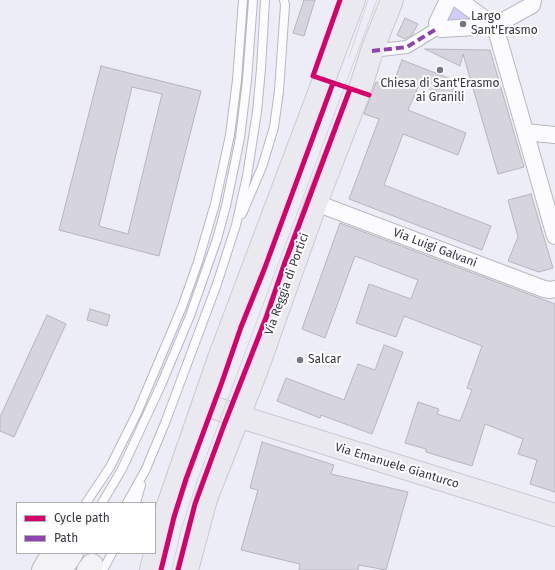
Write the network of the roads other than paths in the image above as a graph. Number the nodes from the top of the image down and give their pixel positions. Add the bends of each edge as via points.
1 (243, 0) edge
2 (253, 0) edge
3 (265, 0) edge
4 (284, 0) edge
5 (354, 0) edge
6 (392, 0) edge
7 (448, 0) edge
8 (459, 0) edge
9 (533, 0) edge
10 (494, 26) junction
11 (438, 28) junction
12 (372, 51) junction
13 (525, 132) junction
14 (555, 135) edge
15 (316, 203) junction
16 (236, 226) junction
17 (555, 236) edge
18 (555, 288) edge
19 (204, 404) junction
20 (238, 416) junction
21 (146, 469) junction
22 (87, 502) edge
23 (103, 502) edge
24 (128, 502) edge
25 (136, 502) edge
26 (555, 515) edge
27 (156, 550) edge
28 (52, 554) edge
29 (71, 554) edge
30 (111, 554) edge
31 (155, 554) edge
32 (95, 566) edge
33 (43, 570) edge
34 (61, 570) edge
35 (151, 570) edge
36 (187, 570) edge

1 - 22 lane via 230,135 215,204 198,262 138,413 110,467
2 - 23 lane via 240,138 217,239 190,316 161,385 122,469
3 - 16 lane via 257,112
4 - 16 lane via 274,127 262,167
5 - 19 main road
6 - 12 main road, Via Reggia di Portici
7 - 11 street
8 - 10 street
9 - 10 street via 532,5
10 - 11 street
10 - 13 street
11 - 12 street via 407,47
12 - 15 main road, Via Reggia di Portici
13 - 14 street
13 - 17 street
15 - 18 street, Via Luigi Galvani via 544,289
15 - 20 main road, Via Reggia di Portici
16 - 21 lane via 217,284
19 - 20 main road, Via Emanuele Gianturco
19 - 27 main road via 166,511
20 - 26 main road, Via Emanuele Gianturco
20 - 36 main road, Via Reggia di Portici via 206,499
21 - 24 lane
21 - 25 lane
28 - 33 main road
29 - 34 main road
30 - 32 lane
31 - 35 main road

